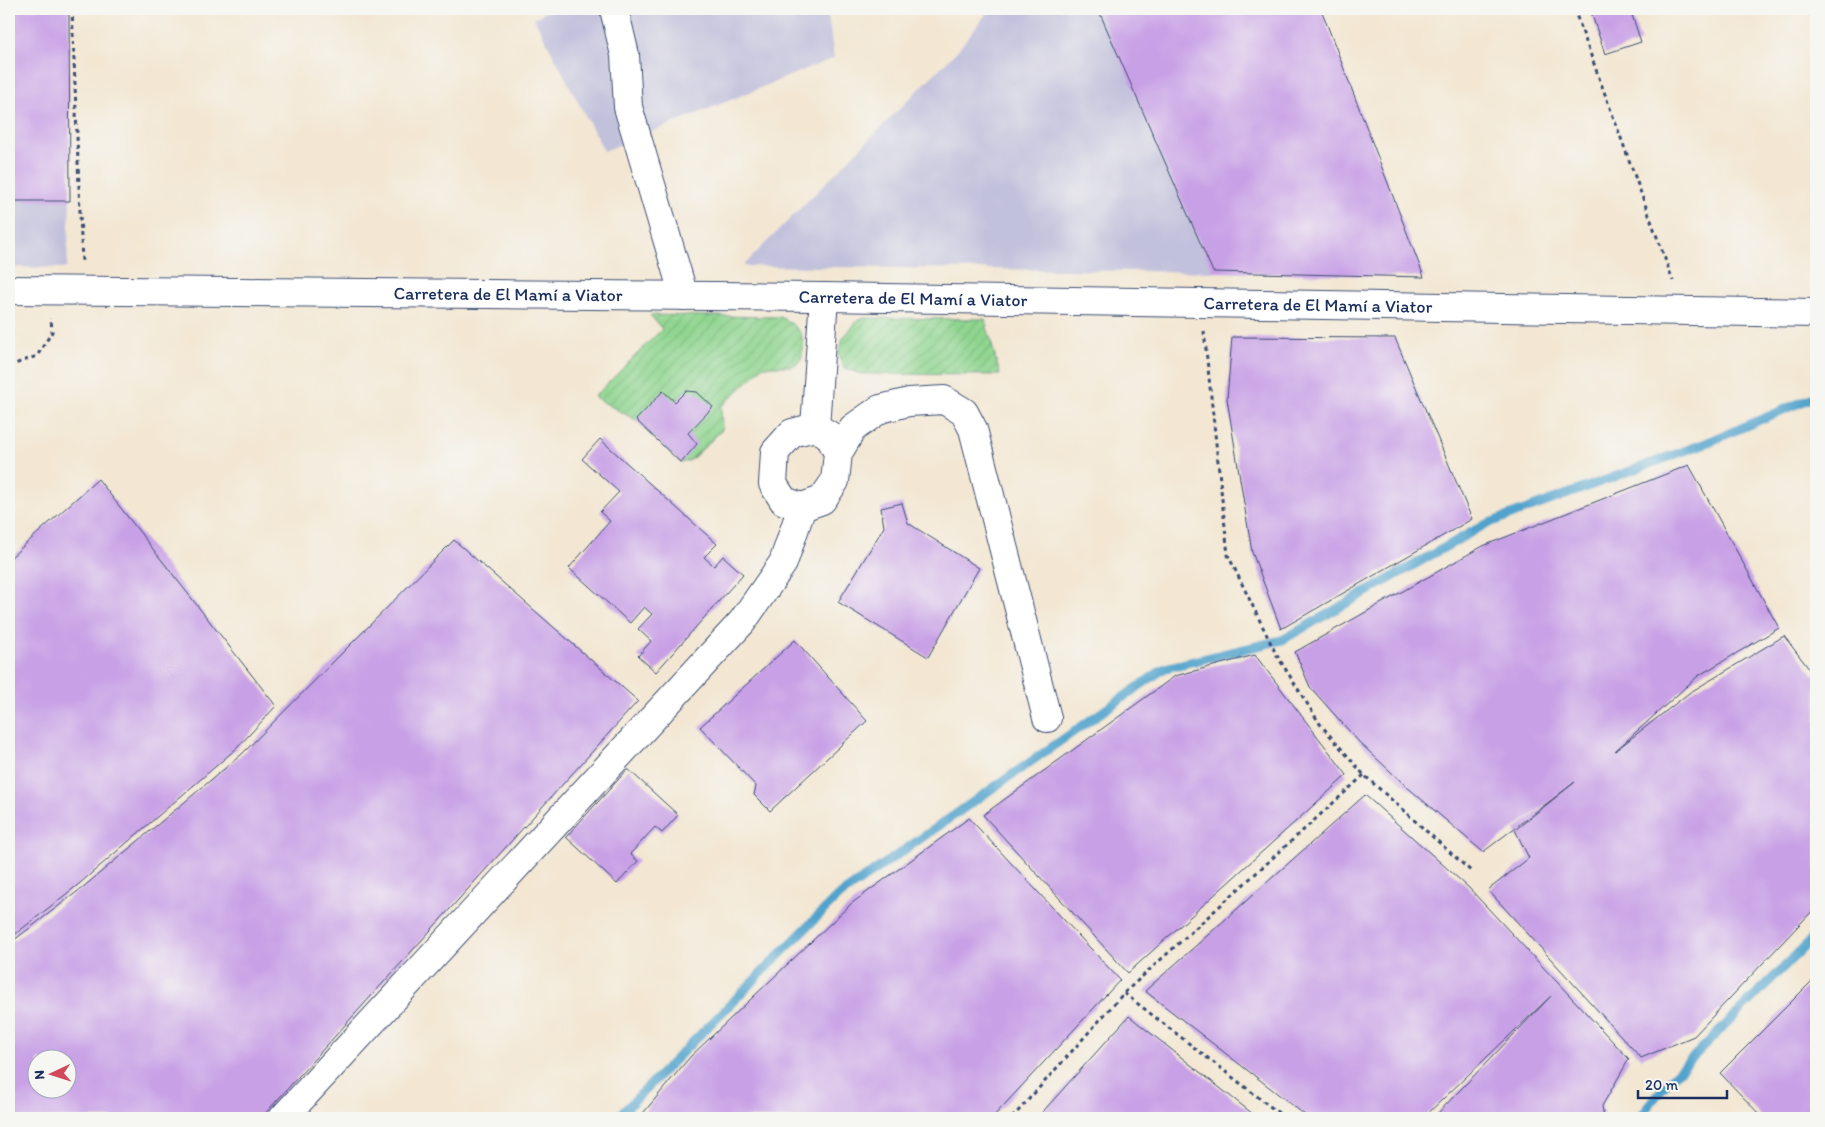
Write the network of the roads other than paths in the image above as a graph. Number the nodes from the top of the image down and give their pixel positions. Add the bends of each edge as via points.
1 (614, 9) edge
2 (9, 290) edge
3 (684, 296) junction
4 (824, 297) junction
5 (1816, 313) edge
6 (815, 427) junction
7 (838, 453) junction
8 (802, 507) junction
9 (1047, 718) dead end
10 (283, 1118) edge

1 - 3 street via 625,55 628,107
2 - 3 street, Carretera de El Mamí a Viator
3 - 4 street, Carretera de El Mamí a Viator
4 - 5 street, Carretera de El Mamí a Viator
4 - 6 street
6 - 7 street via 829,435
6 - 8 street via 792,433 775,452 773,484 784,500
7 - 8 street via 836,481 822,500
7 - 9 street via 853,428 880,409 908,402 944,400 964,412 973,429
8 - 10 street via 783,563 742,622

